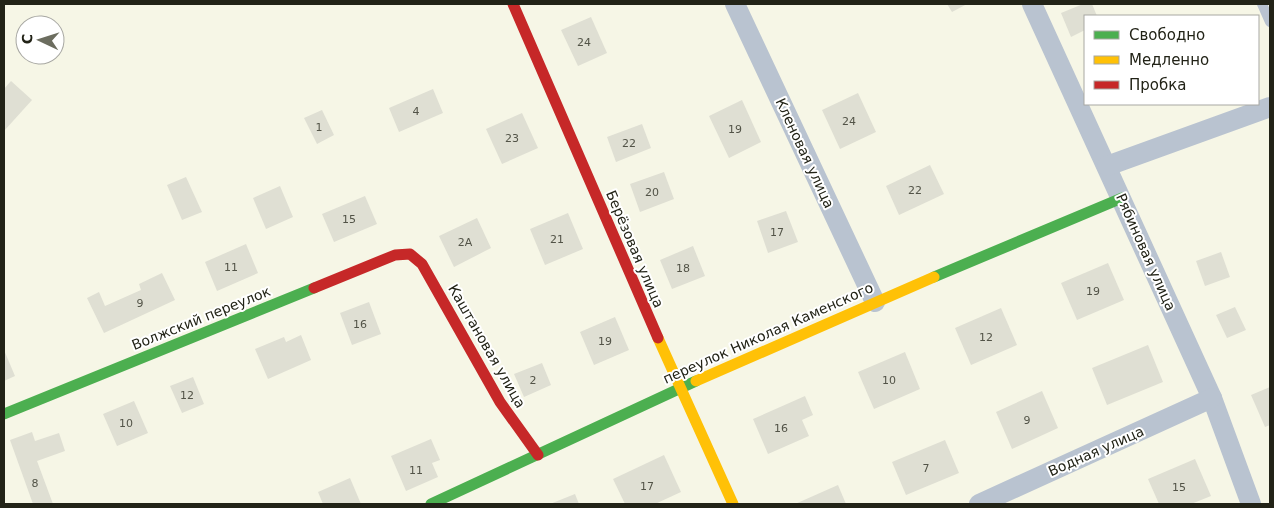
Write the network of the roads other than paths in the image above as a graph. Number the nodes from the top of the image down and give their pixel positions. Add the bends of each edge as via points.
1 (512, 4) edge
2 (735, 4) edge
3 (1032, 4) edge
4 (1262, 4) edge
5 (1270, 22) edge
6 (1270, 107) edge
7 (1107, 166) junction
8 (1122, 198) junction
9 (410, 254) joint
10 (875, 302) junction
11 (680, 388) junction
12 (1212, 398) junction
13 (4, 414) edge
14 (538, 454) junction
15 (432, 504) edge
16 (733, 504) edge
17 (979, 504) edge
18 (1251, 504) edge

1 - 11 street, Берёзовая улица
2 - 10 street, Кленовая улица
3 - 7 street, Рябиновая улица
4 - 5 lane
6 - 7 street
7 - 8 street, Рябиновая улица
8 - 10 street, переулок Николая Каменского
8 - 12 street, Рябиновая улица
9 - 13 street, Волжский переулок via 395,255
9 - 14 street, Каштановая улица via 422,264 500,402
10 - 11 street, переулок Николая Каменского
11 - 14 street, переулок Николая Каменского
11 - 16 street, Берёзовая улица
12 - 17 street, Водная улица
12 - 18 street, Рябиновая улица
14 - 15 street, переулок Николая Каменского

